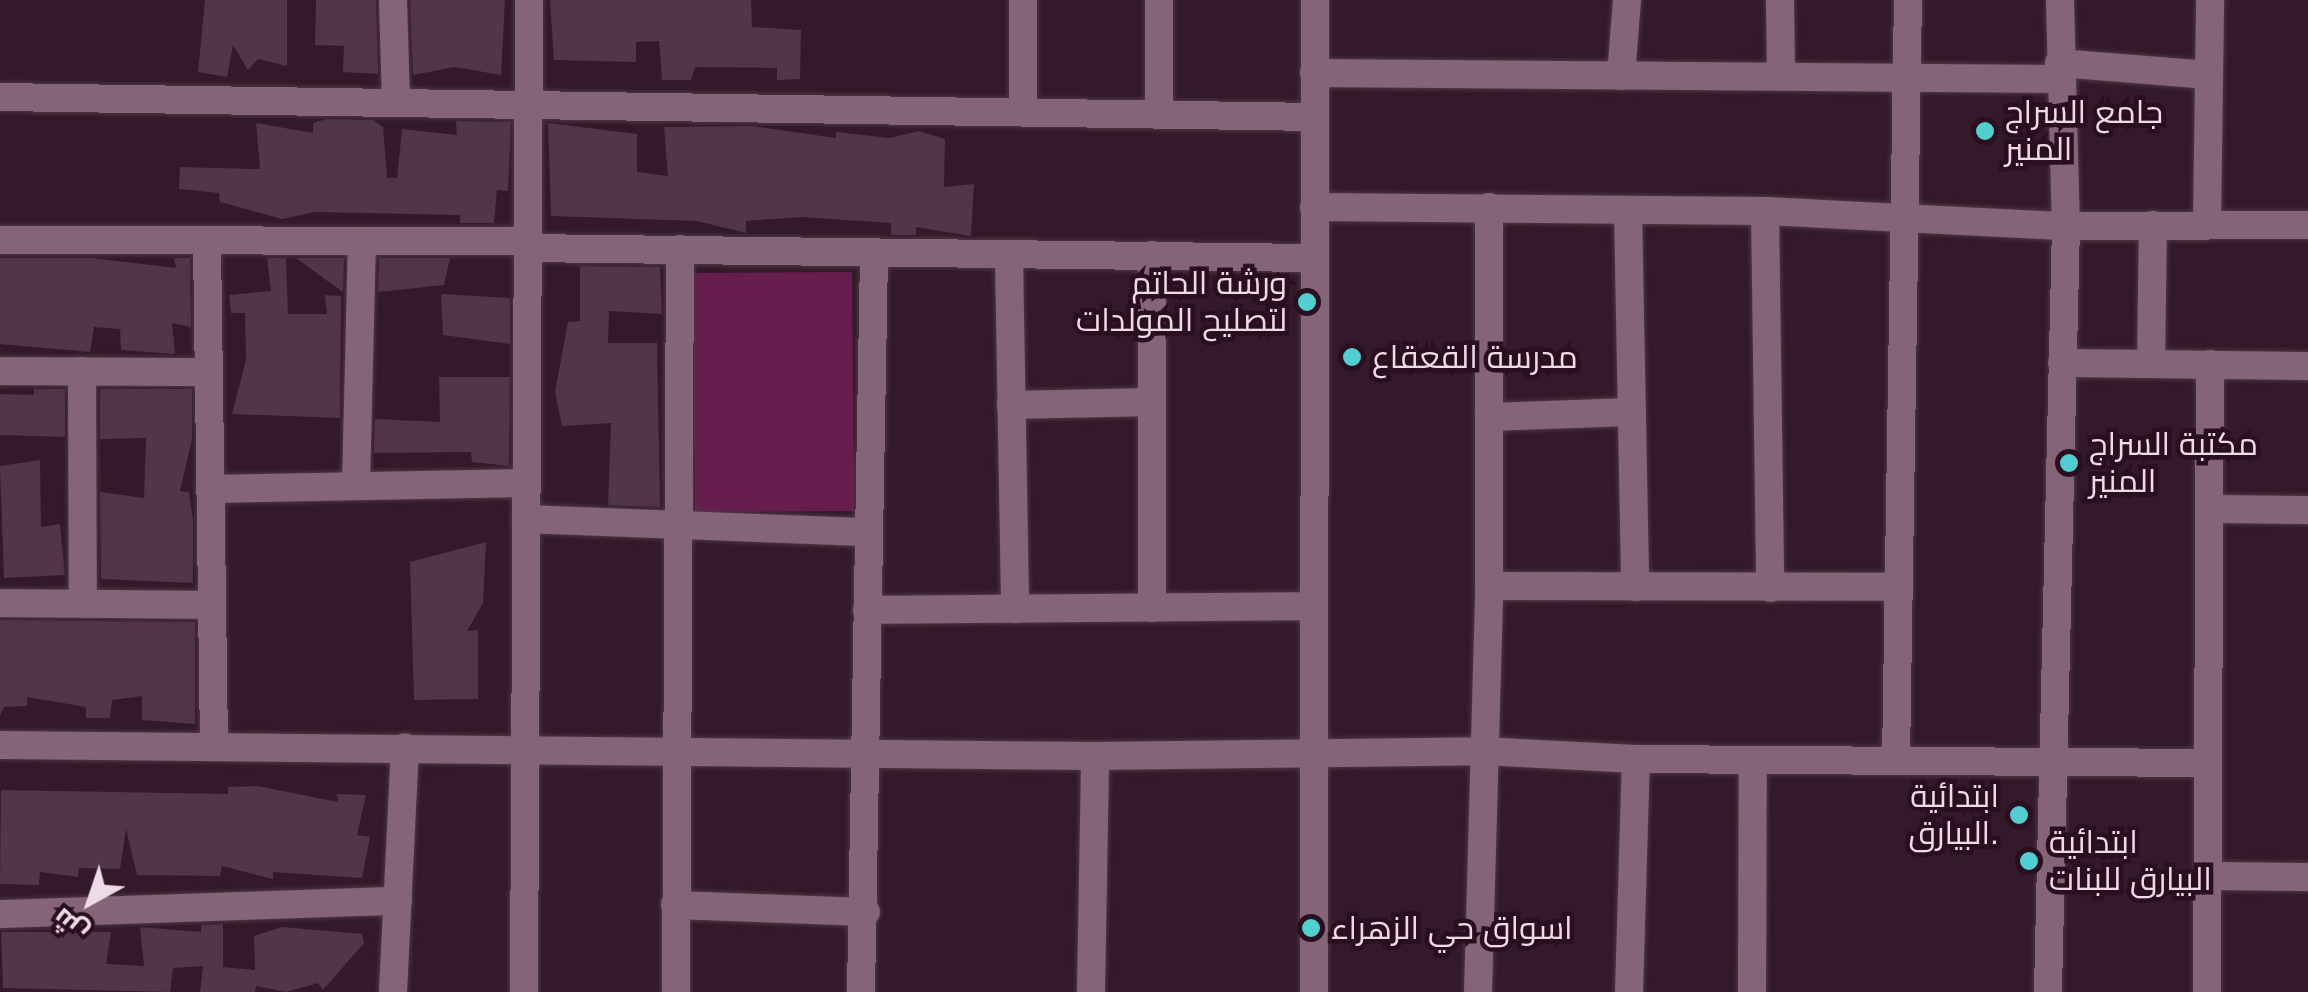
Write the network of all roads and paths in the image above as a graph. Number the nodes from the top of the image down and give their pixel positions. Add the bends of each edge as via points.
1 (393, 0) edge
2 (529, 0) edge
3 (1022, 0) edge
4 (1159, 0) edge
5 (1315, 0) edge
6 (1627, 0) edge
7 (1780, 0) edge
8 (1908, 0) edge
9 (2060, 0) edge
10 (2210, 0) edge
11 (2059, 71) junction
12 (1314, 73) junction
13 (2209, 75) junction
14 (1621, 76) junction
15 (1782, 76) junction
16 (1908, 82) junction
17 (0, 97) edge
18 (396, 102) junction
19 (528, 103) junction
20 (1023, 109) junction
21 (1160, 111) junction
22 (1315, 117) junction
23 (1488, 207) junction
24 (1314, 208) junction
25 (1764, 210) junction
26 (1628, 211) junction
27 (1902, 217) junction
28 (2207, 224) junction
29 (2153, 225) junction
30 (2308, 225) edge
31 (2066, 226) junction
32 (0, 240) edge
33 (362, 241) junction
34 (207, 242) junction
35 (526, 245) junction
36 (680, 248) junction
37 (874, 252) junction
38 (1152, 255) junction
39 (1009, 257) junction
40 (1314, 258) junction
41 (2062, 363) junction
42 (2151, 364) junction
43 (2210, 364) junction
44 (2308, 366) edge
45 (0, 371) edge
46 (82, 372) junction
47 (209, 372) junction
48 (1152, 402) junction
49 (1010, 404) junction
50 (1631, 412) junction
51 (1489, 417) junction
52 (525, 483) junction
53 (356, 484) junction
54 (210, 489) junction
55 (2210, 509) junction
56 (2308, 510) edge
57 (526, 520) junction
58 (679, 524) junction
59 (868, 532) junction
60 (1488, 586) junction
61 (1635, 587) junction
62 (1899, 587) junction
63 (1770, 588) junction
64 (0, 603) edge
65 (83, 604) junction
66 (212, 605) junction
67 (1314, 606) junction
68 (1152, 608) junction
69 (1015, 609) junction
70 (867, 610) junction
71 (0, 745) edge
72 (214, 746) junction
73 (405, 747) junction
74 (1483, 751) junction
75 (528, 752) junction
76 (678, 752) junction
77 (867, 752) junction
78 (1316, 753) junction
79 (1094, 756) junction
80 (1636, 759) junction
81 (1752, 760) junction
82 (1896, 760) junction
83 (2208, 763) junction
84 (2052, 765) junction
85 (2208, 876) junction
86 (2308, 877) edge
87 (398, 901) junction
88 (675, 905) junction
89 (866, 912) junction
90 (0, 914) edge
91 (394, 992) edge
92 (524, 992) edge
93 (676, 992) edge
94 (861, 992) edge
95 (1091, 992) edge
96 (1314, 992) edge
97 (1478, 992) edge
98 (1630, 992) edge
99 (1752, 992) edge
100 (2048, 992) edge
101 (2207, 992) edge

1 - 18 street
2 - 19 street
3 - 20 street
4 - 21 street
5 - 12 street
6 - 14 street
7 - 15 street
8 - 16 street
9 - 11 street
10 - 13 street
11 - 13 street
11 - 16 street
11 - 31 street
12 - 14 street
12 - 22 street
13 - 28 street
14 - 15 street
15 - 16 street
16 - 27 street
17 - 18 street
18 - 19 street
19 - 20 street
19 - 35 street
20 - 21 street
21 - 22 street
22 - 24 street
23 - 24 street
23 - 26 street
23 - 51 street
24 - 40 street
25 - 26 street
25 - 27 street
25 - 63 street
26 - 50 street
27 - 31 street
27 - 62 street
28 - 29 street
28 - 30 street
29 - 31 street
29 - 42 street
31 - 41 street
32 - 34 street
33 - 34 street
33 - 35 street
33 - 53 street
34 - 47 street
35 - 36 street
35 - 52 street
36 - 37 street
36 - 58 street
37 - 39 street
37 - 59 street
38 - 39 street
38 - 40 street
38 - 48 street
39 - 49 street
40 - 67 street
41 - 42 street
41 - 84 street
42 - 43 street
43 - 44 street
43 - 55 street
45 - 46 street
46 - 47 street
46 - 65 street
47 - 54 street
48 - 49 street
48 - 68 street
49 - 69 street
50 - 51 street
50 - 61 street
51 - 60 street
52 - 53 street
52 - 57 street
53 - 54 street
54 - 66 street
55 - 56 street
55 - 83 street
57 - 58 street
57 - 75 street
58 - 59 street
58 - 76 street
59 - 70 street
60 - 61 street
60 - 74 street
61 - 63 street
62 - 63 street
62 - 82 street
64 - 65 street
65 - 66 street
66 - 72 street
67 - 68 street
67 - 78 street
68 - 69 street
69 - 70 street
70 - 77 street
71 - 72 street
72 - 73 street
73 - 75 street
73 - 87 street
74 - 78 street
74 - 80 street
74 - 97 street
75 - 76 street
75 - 92 street
76 - 77 street
76 - 88 street
77 - 79 street
77 - 89 street
78 - 79 street
78 - 96 street
79 - 95 street
80 - 81 street
80 - 98 street
81 - 82 street
81 - 99 street
82 - 84 street
83 - 84 street
83 - 85 street
84 - 100 street
85 - 86 street
85 - 101 street
87 - 90 street
87 - 91 street
88 - 89 street
88 - 93 street
89 - 94 street

